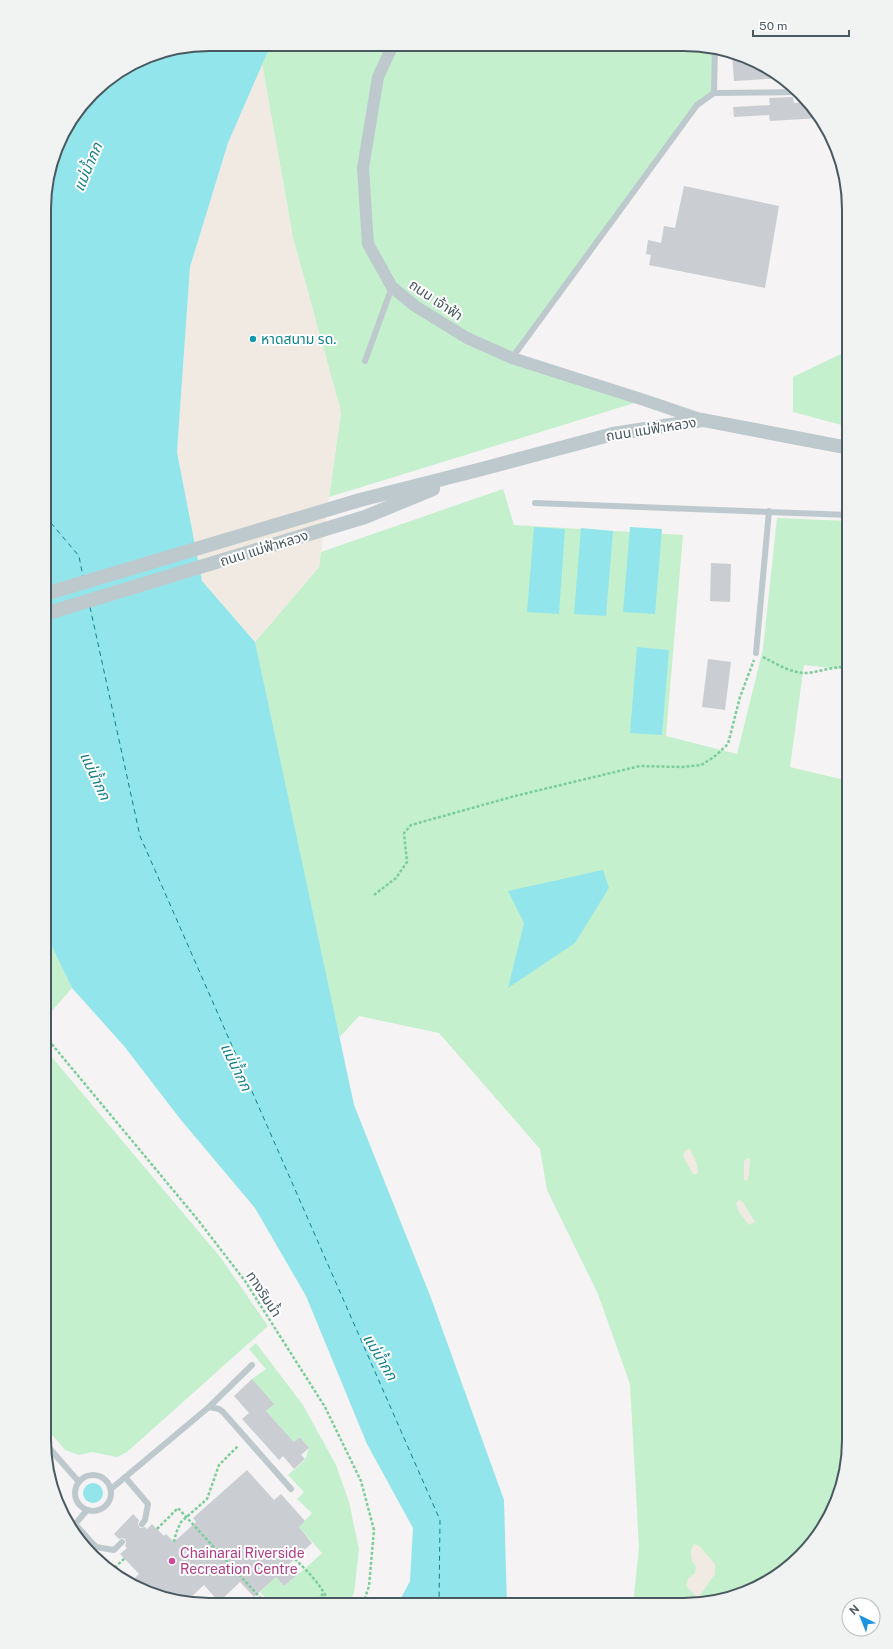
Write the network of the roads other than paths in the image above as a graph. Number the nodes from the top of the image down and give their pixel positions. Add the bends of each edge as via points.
1 (390, 51) edge
2 (715, 54) edge
3 (790, 92) edge
4 (714, 93) junction
5 (392, 287) junction
6 (512, 358) junction
7 (365, 361) dead end
8 (703, 420) junction
9 (842, 447) edge
10 (478, 470) junction
11 (535, 503) dead end
12 (769, 511) junction
13 (842, 515) edge
14 (51, 592) edge
15 (51, 612) edge
16 (756, 654) road end
17 (252, 1365) dead end
18 (209, 1407) junction
19 (51, 1450) edge
20 (125, 1477) junction
21 (79, 1482) junction
22 (111, 1489) junction
23 (291, 1489) dead end
24 (87, 1510) junction
25 (75, 1524) edge
26 (142, 1524) dead end
27 (84, 1536) edge
28 (122, 1542) dead end

1 - 5 street, ถนน เจ้าฟ้า via 378,77 363,168 368,244
2 - 4 lane
3 - 4 lane
4 - 6 lane via 697,105
5 - 6 street, ถนน เจ้าฟ้า via 415,306 460,334
5 - 7 lane
6 - 8 street, ถนน เจ้าฟ้า
8 - 9 street, ถนน แม่ฟ้าหลวง
8 - 10 street, ถนน แม่ฟ้าหลวง via 613,434
10 - 14 street, ถนน แม่ฟ้าหลวง via 360,500
10 - 15 street, ถนน แม่ฟ้าหลวง via 365,517
11 - 12 lane
12 - 13 lane
12 - 16 lane
17 - 18 lane
18 - 20 lane
18 - 23 lane via 223,1412
19 - 21 lane
20 - 22 lane
20 - 26 lane via 148,1504 146,1520
21 - 22 lane via 88,1476 100,1476
21 - 24 lane via 76,1487 76,1498
22 - 24 lane via 110,1500 103,1508
24 - 25 lane
27 - 28 lane via 96,1547 114,1550

